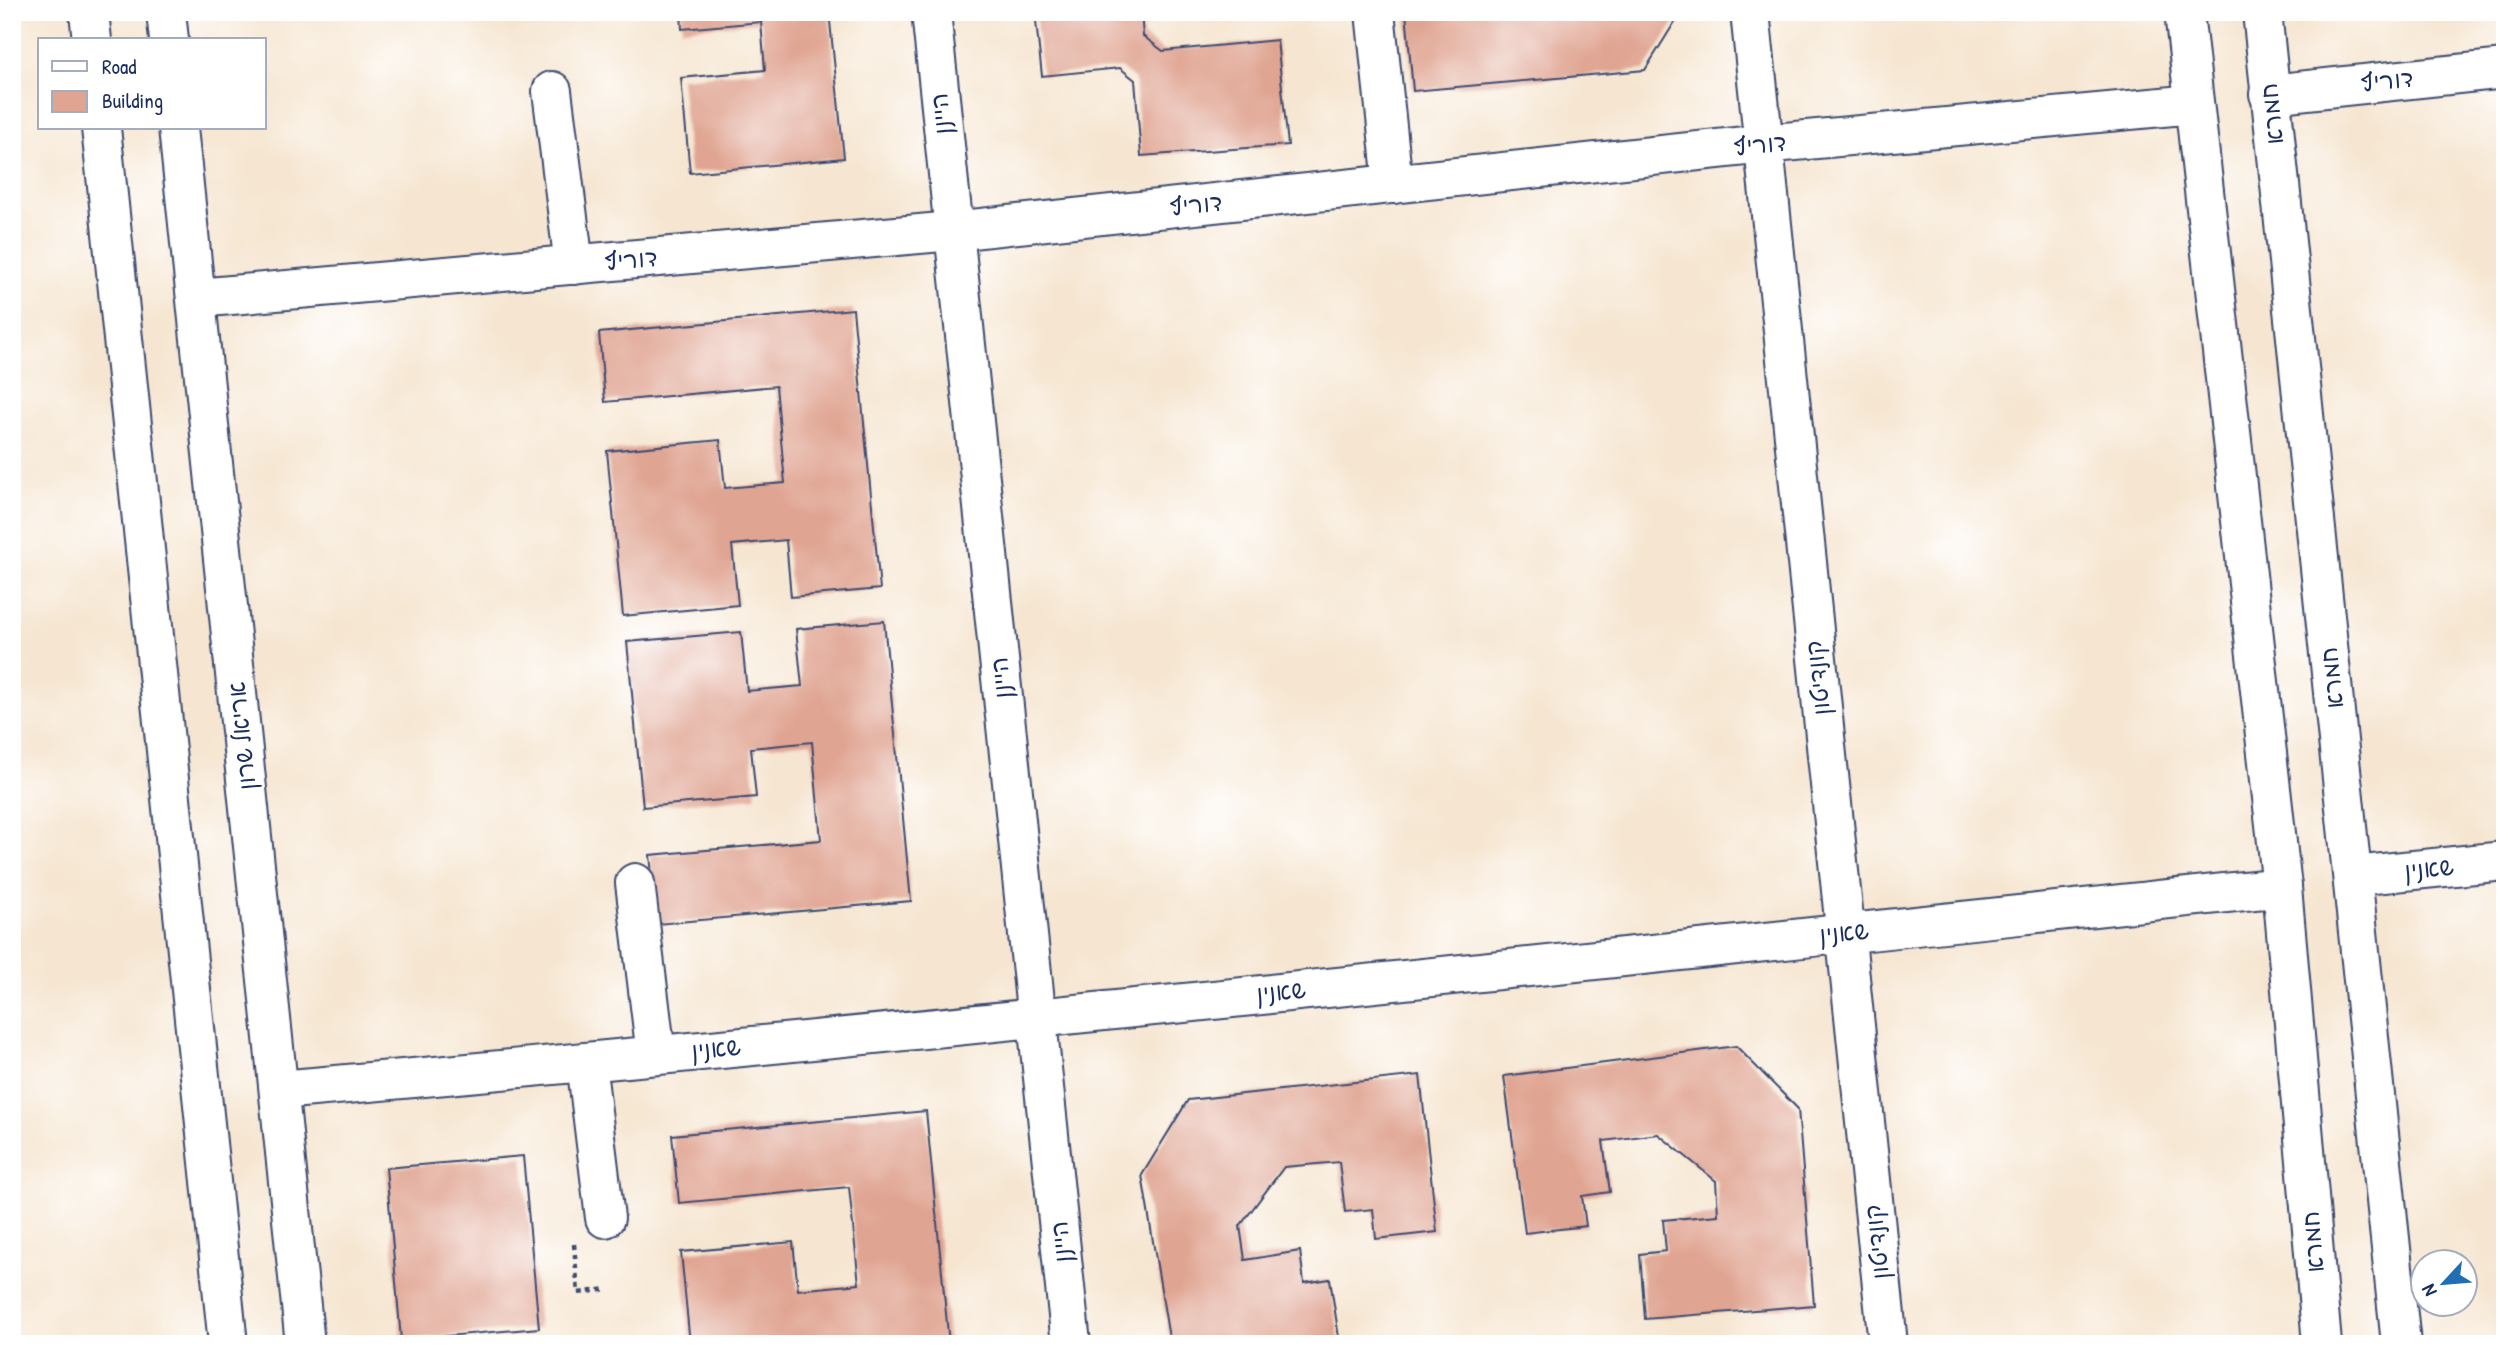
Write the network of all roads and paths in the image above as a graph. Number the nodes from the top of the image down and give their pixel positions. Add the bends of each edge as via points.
1 (89, 12) edge
2 (166, 12) edge
3 (931, 12) edge
4 (1375, 12) edge
5 (1750, 12) edge
6 (2184, 12) edge
7 (2262, 12) edge
8 (92, 38) edge
9 (169, 38) edge
10 (2505, 69) edge
11 (552, 91) dead end
12 (2269, 94) junction
13 (2194, 104) junction
14 (101, 130) edge
15 (178, 130) edge
16 (1763, 144) junction
17 (1393, 184) junction
18 (953, 231) junction
19 (574, 265) junction
20 (197, 298) junction
21 (2505, 861) edge
22 (2353, 876) junction
23 (635, 883) dead end
24 (2282, 887) junction
25 (1844, 933) junction
26 (1038, 1017) junction
27 (656, 1055) junction
28 (586, 1062) junction
29 (279, 1090) junction
30 (605, 1218) dead end
31 (608, 1289) dead end
32 (578, 1293) dead end
33 (228, 1344) edge
34 (305, 1344) edge
35 (1071, 1344) edge
36 (1888, 1344) edge
37 (2322, 1344) edge
38 (2401, 1344) edge

1 - 8 street
2 - 9 street
3 - 18 street, היינן
4 - 17 street
5 - 16 street, קונדיטון
6 - 13 street, חמרא
7 - 12 street, חמרא
10 - 12 street, דוריף
11 - 19 street
12 - 22 street, חמרא
13 - 16 street, דוריף
13 - 24 street, חמרא
14 - 33 street
15 - 20 street, אריאל שרון
16 - 17 street, דוריף
16 - 25 street, קונדיטון
17 - 18 street, דוריף
18 - 19 street, דוריף
18 - 26 street, היינן
19 - 20 street, דוריף
20 - 29 street, אריאל שרון
21 - 22 street, שאנין
22 - 38 street, חמרא
23 - 27 street
24 - 25 street, שאנין
24 - 37 street, חמרא
25 - 26 street, שאנין
25 - 36 street, קונדיטון
26 - 27 street, שאנין
26 - 35 street, היינן
27 - 28 street, שאנין
28 - 29 street, שאנין
28 - 30 street
29 - 34 street, אריאל שרון
31 - 32 path

